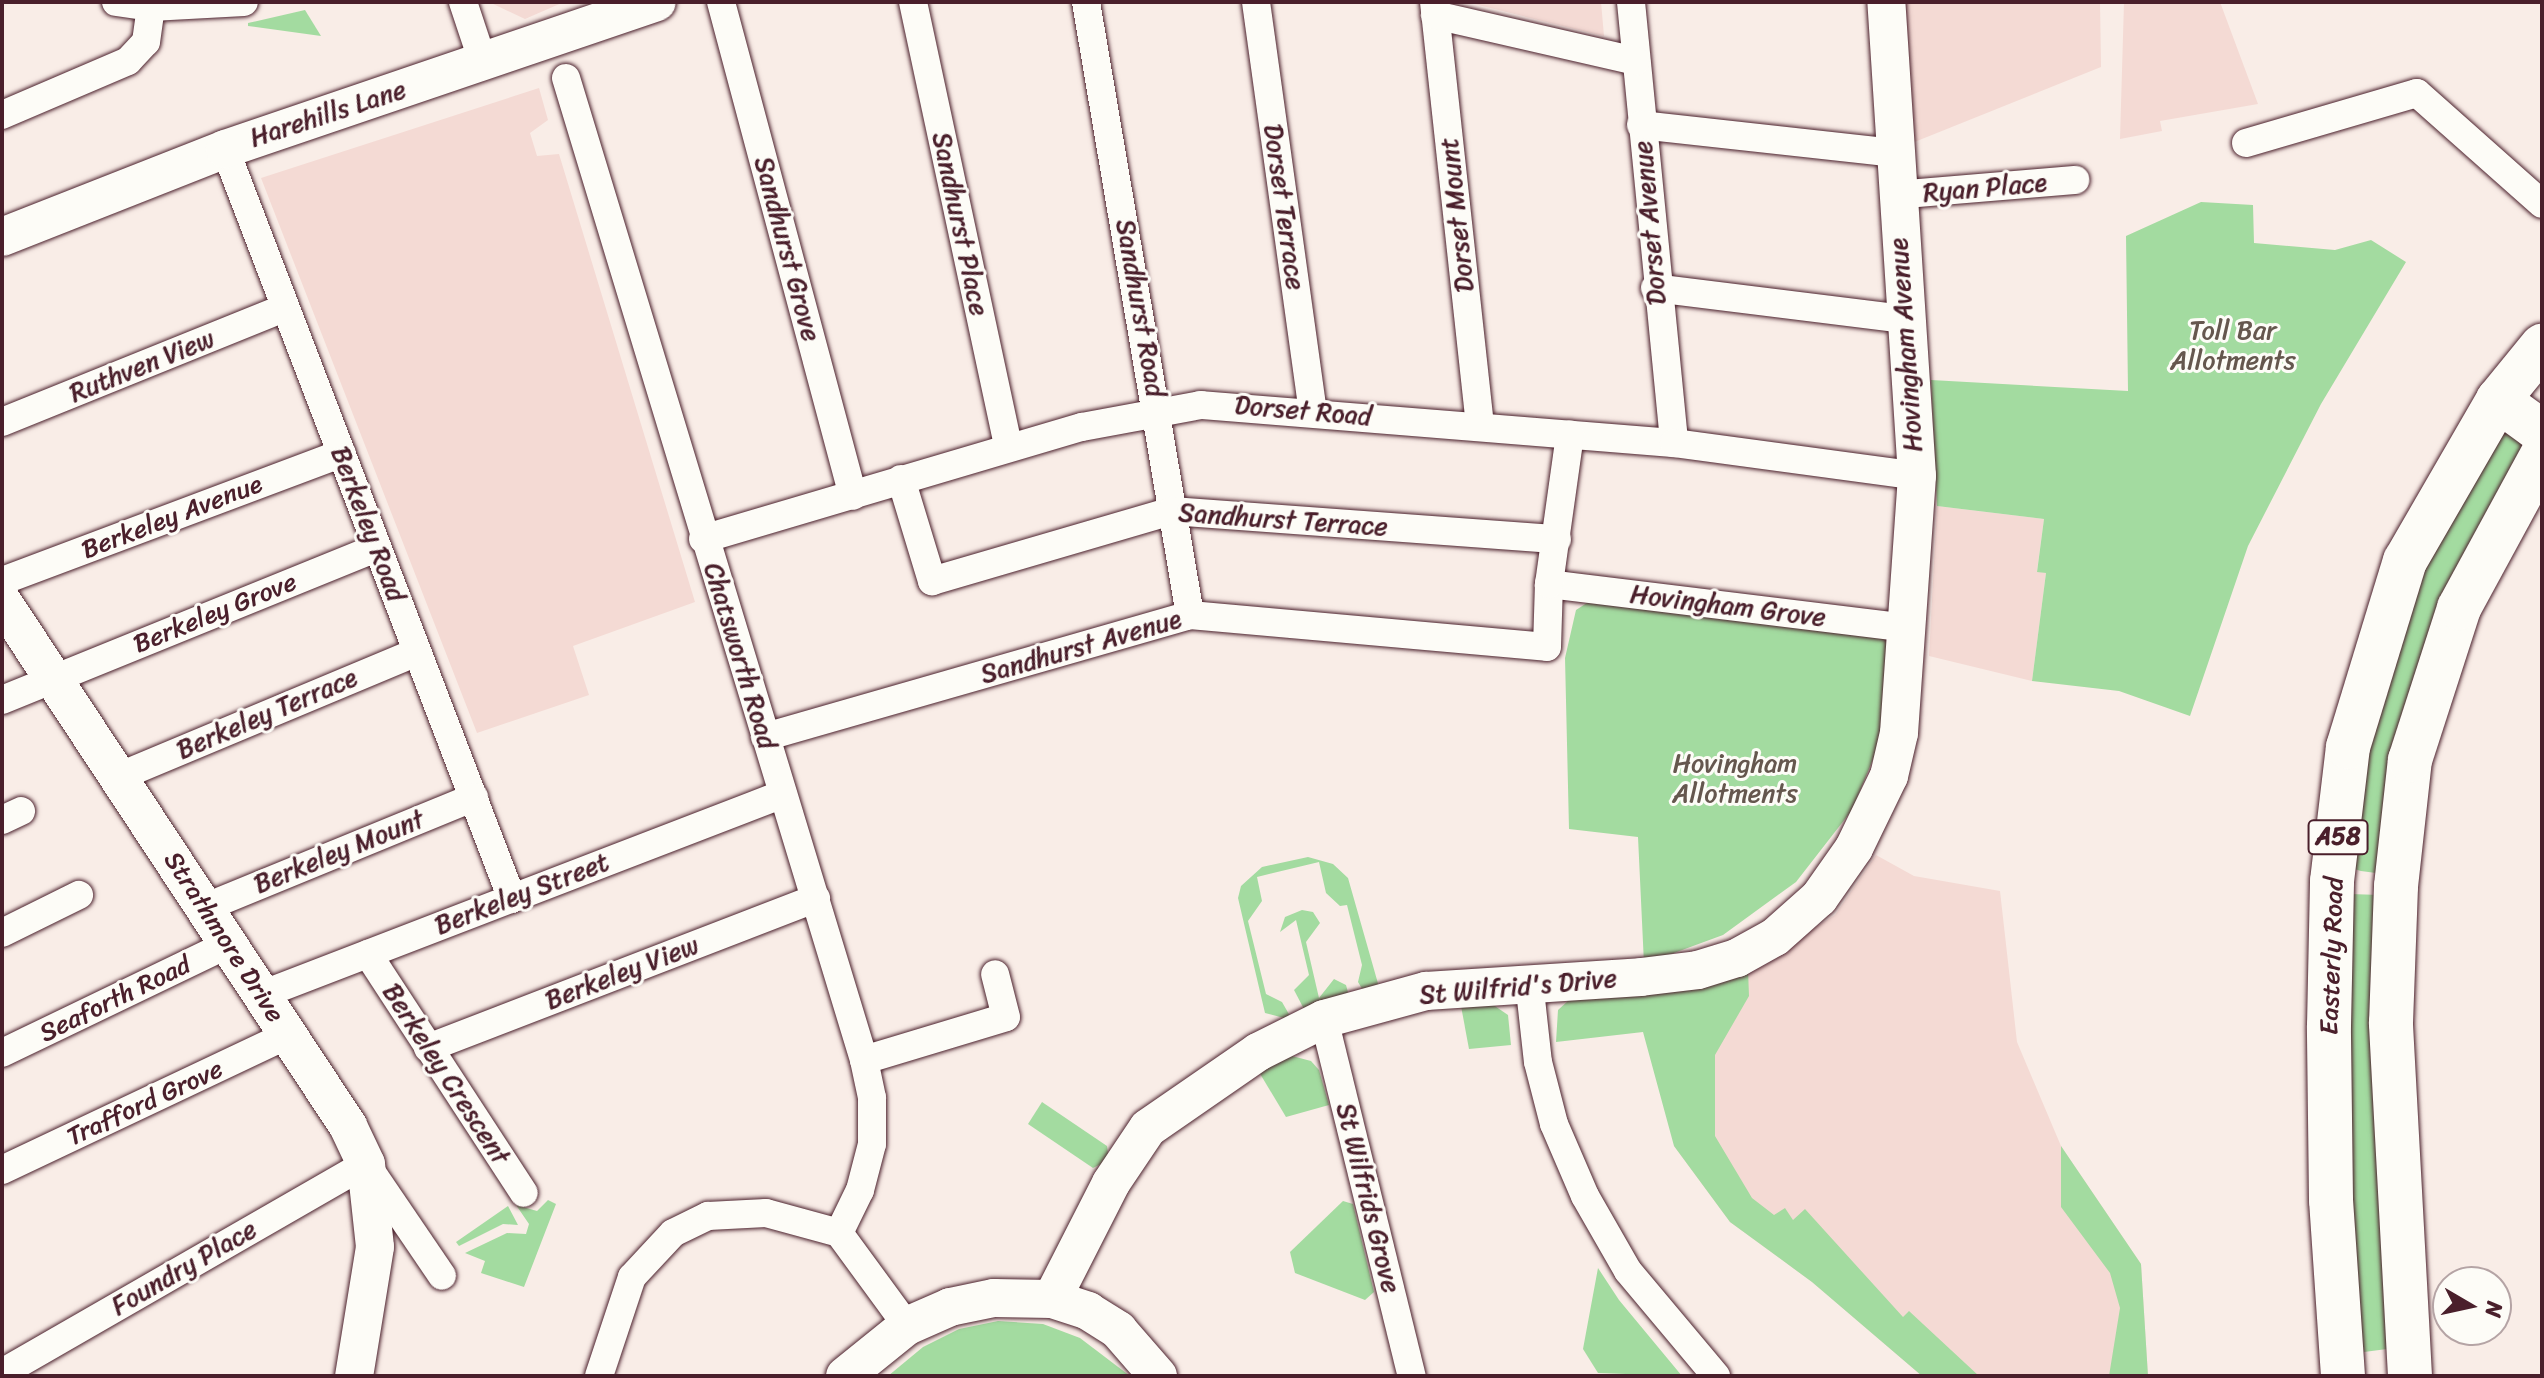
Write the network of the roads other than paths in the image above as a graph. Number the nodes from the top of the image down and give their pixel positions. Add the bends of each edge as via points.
1 (116, 2) edge
2 (244, 2) edge
3 (463, 2) edge
4 (657, 2) edge
5 (721, 2) edge
6 (913, 2) edge
7 (1086, 2) edge
8 (1256, 2) edge
9 (1631, 2) edge
10 (1886, 2) edge
11 (151, 7) junction
12 (1435, 8) edge
13 (1636, 61) junction
14 (483, 62) junction
15 (566, 78) dead end
16 (2, 115) edge
17 (1641, 125) junction
18 (2246, 143) dead end
19 (225, 149) junction
20 (1893, 153) junction
21 (2075, 180) dead end
22 (1895, 195) junction
23 (2542, 204) edge
24 (2, 237) edge
25 (1655, 288) junction
26 (282, 309) junction
27 (1903, 319) junction
28 (2542, 346) edge
29 (2498, 400) junction
30 (1158, 411) junction
31 (1313, 411) junction
32 (2, 422) edge
33 (1480, 427) junction
34 (2542, 432) edge
35 (1570, 434) junction
36 (1674, 443) junction
37 (1008, 447) junction
38 (342, 453) junction
39 (2542, 455) edge
40 (1917, 476) junction
41 (901, 479) junction
42 (853, 496) junction
43 (1172, 511) junction
44 (703, 539) junction
45 (1557, 539) junction
46 (377, 548) junction
47 (2, 581) edge
48 (1549, 584) junction
49 (2, 601) edge
50 (1190, 615) junction
51 (1907, 628) junction
52 (417, 652) junction
53 (53, 678) junction
54 (1906, 688) joint
55 (2, 700) edge
56 (765, 737) junction
57 (118, 777) junction
58 (783, 794) junction
59 (474, 797) junction
60 (2332, 881) junction
61 (2396, 886) junction
62 (79, 895) dead end
63 (816, 898) junction
64 (512, 899) junction
65 (204, 908) junction
66 (2, 933) edge
67 (228, 944) junction
68 (368, 954) junction
69 (995, 974) dead end
70 (1529, 981) junction
71 (261, 995) junction
72 (1324, 1019) junction
73 (288, 1035) junction
74 (428, 1048) junction
75 (2, 1053) edge
76 (864, 1060) junction
77 (366, 1164) junction
78 (2, 1170) edge
79 (524, 1193) dead end
80 (839, 1233) junction
81 (442, 1276) dead end
82 (1052, 1299) junction
83 (907, 1326) junction
84 (2409, 1368) edge
85 (2343, 1371) edge
86 (2, 1373) edge
87 (354, 1376) edge
88 (599, 1376) edge
89 (845, 1376) edge
90 (1158, 1376) edge
91 (1412, 1376) edge
92 (1716, 1376) edge

1 - 11 street
2 - 11 street
3 - 14 street
4 - 14 street, Harehills Lane
5 - 42 street, Sandhurst Grove
6 - 37 street, Sandhurst Place
7 - 30 street, Sandhurst Road
8 - 31 street, Dorset Terrace
9 - 13 street, Dorset Avenue
10 - 20 street, Hovingham Avenue
11 - 16 street via 146,42 128,61
12 - 13 street
12 - 33 street, Dorset Mount
13 - 17 street, Dorset Avenue
14 - 19 street, Harehills Lane
15 - 44 street, Chatsworth Road
17 - 20 street
17 - 25 street, Dorset Avenue
18 - 23 street via 2417,93
19 - 24 street, Harehills Lane
19 - 26 street, Berkeley Road
20 - 22 street, Hovingham Avenue
21 - 22 street, Ryan Place
22 - 27 street, Hovingham Avenue
25 - 27 street
25 - 36 street, Dorset Avenue
26 - 32 street, Ruthven View
26 - 38 street, Berkeley Road
27 - 40 street, Hovingham Avenue
28 - 29 main road, Easterly Road / A58
29 - 34 main road
29 - 60 main road, Easterly Road / A58 via 2405,561 2348,747
30 - 31 street, Dorset Road via 1230,405
30 - 37 street, Dorset Road
30 - 43 street, Sandhurst Road
31 - 33 street, Dorset Road
33 - 35 street, Dorset Road
35 - 36 street, Dorset Road
35 - 45 street
36 - 40 street, Dorset Road
37 - 41 street, Dorset Road
38 - 46 street, Berkeley Road
38 - 47 street, Berkeley Avenue
39 - 61 main road, A58 via 2459,608 2410,760
40 - 51 street, Hovingham Avenue
41 - 42 street, Dorset Road
41 - 43 street, Sandhurst Terrace via 932,581
42 - 44 street, Dorset Road
43 - 45 street, Sandhurst Terrace
43 - 50 street, Sandhurst Road
44 - 56 street, Chatsworth Road
45 - 48 street
46 - 52 street, Berkeley Road
46 - 53 street, Berkeley Grove
48 - 50 street, Sandhurst Avenue via 1547,647
48 - 51 street, Hovingham Grove
49 - 53 street, Strathmore Drive
50 - 56 street, Sandhurst Avenue
51 - 54 street, Hovingham Avenue
52 - 57 street, Berkeley Terrace
52 - 59 street, Berkeley Road
53 - 55 street, Berkeley Grove
53 - 57 street, Strathmore Drive
54 - 70 street, St Wilfrid's Drive via 1889,776 1870,819 1819,898 1775,937 1737,958 1698,970
56 - 58 street, Chatsworth Road
57 - 65 street, Strathmore Drive
58 - 63 street, Chatsworth Road
58 - 64 street, Berkeley Street
59 - 64 street, Berkeley Road
59 - 65 street, Berkeley Mount
60 - 61 main road
60 - 85 main road, Easterly Road / A58 via 2331,1200
61 - 84 main road, A58 via 2391,1023
62 - 66 street
63 - 74 street, Berkeley View
63 - 76 street, Chatsworth Road
64 - 68 street, Berkeley Street
65 - 67 street, Strathmore Drive
67 - 71 street, Strathmore Drive
67 - 75 street, Seaforth Road
68 - 71 street, Berkeley Street
68 - 74 street, Berkeley Crescent
69 - 76 street via 1006,1017
70 - 72 street, St Wilfrid's Drive via 1426,991
70 - 92 street via 1538,1062 1551,1112 1585,1196 1628,1271
71 - 73 street, Strathmore Drive
72 - 82 street, St Wilfrid's Drive via 1236,1065 1148,1128 1111,1183
72 - 91 street, St Wilfrids Grove
73 - 77 street, Strathmore Drive via 348,1126
73 - 78 street, Trafford Grove
74 - 79 street, Berkeley Crescent
76 - 80 street, Chatsworth Road via 872,1098 872,1144 860,1190
77 - 81 street, Strathmore Drive
77 - 86 street, Foundry Place
77 - 87 street via 375,1247
80 - 83 street
80 - 88 street via 766,1213 708,1216 673,1233 632,1277
82 - 83 street via 994,1298 950,1307
82 - 90 street via 1088,1311 1118,1330
83 - 89 street
84 - 85 main road

